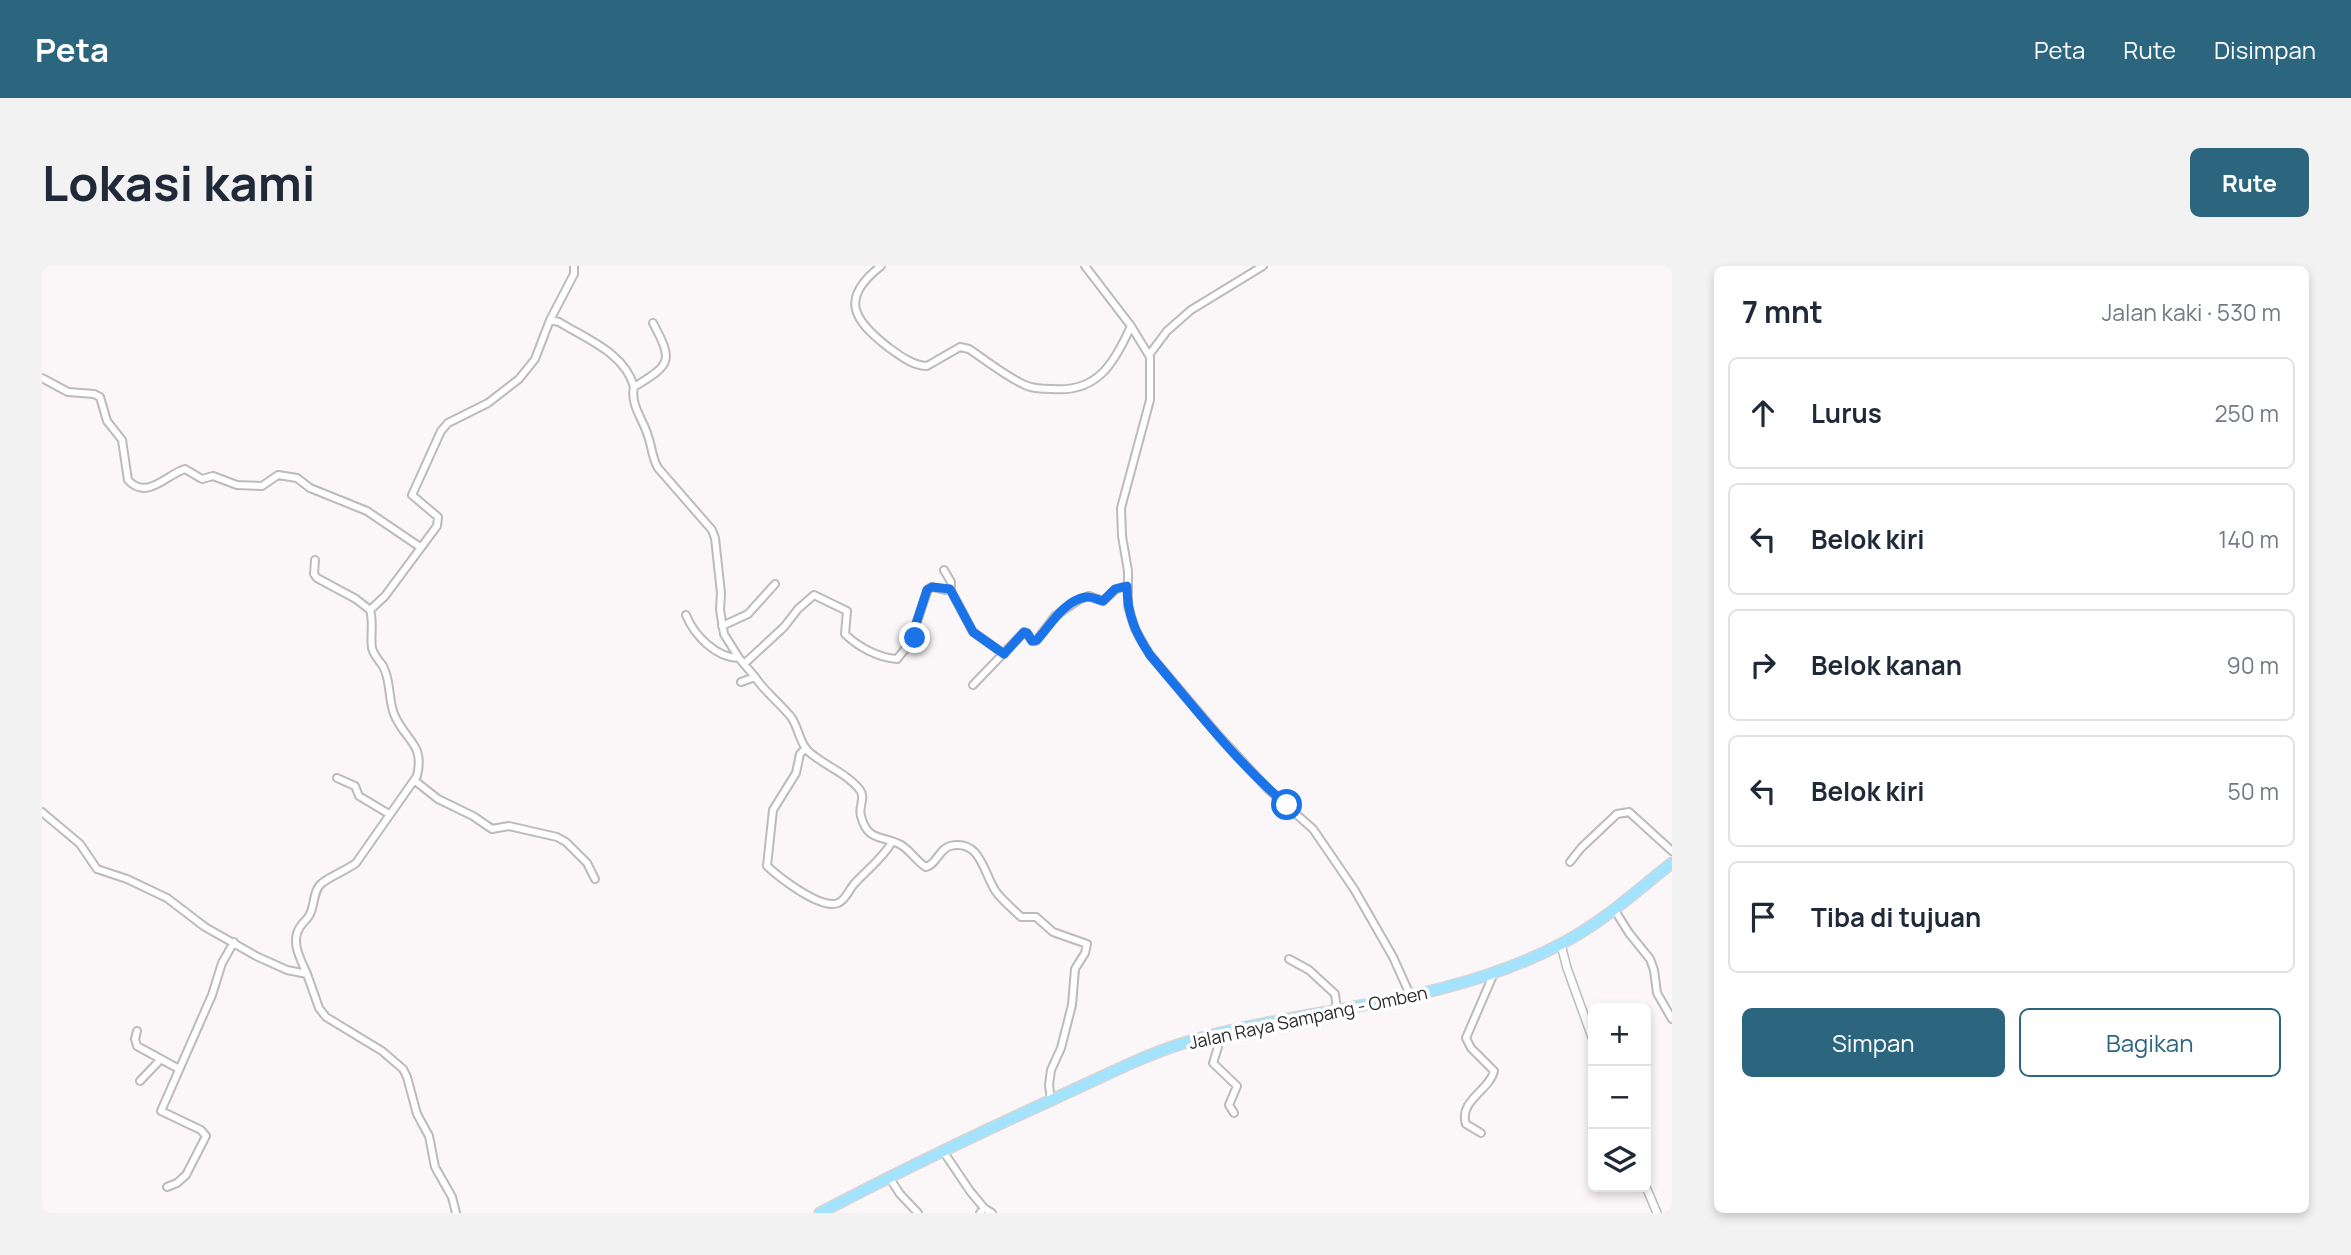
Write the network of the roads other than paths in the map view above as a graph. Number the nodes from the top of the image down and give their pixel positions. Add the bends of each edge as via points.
1 (574, 266) edge
2 (881, 266) edge
3 (1085, 266) edge
4 (1263, 266) edge
5 (550, 320) junction
6 (653, 323) dead end
7 (1131, 326) junction
8 (1149, 355) junction
9 (42, 378) edge
10 (634, 387) junction
11 (420, 547) junction
12 (315, 560) dead end
13 (944, 570) dead end
14 (775, 584) dead end
15 (1127, 586) junction
16 (950, 589) junction
17 (370, 610) junction
18 (686, 615) dead end
19 (722, 626) junction
20 (1004, 654) junction
21 (742, 661) junction
22 (755, 677) junction
23 (741, 682) dead end
24 (974, 685) dead end
25 (806, 748) junction
26 (337, 778) dead end
27 (414, 780) junction
28 (42, 812) edge
29 (389, 814) junction
30 (892, 842) junction
31 (1672, 851) edge
32 (1570, 862) dead end
33 (1672, 863) edge
34 (595, 878) dead end
35 (1614, 909) junction
36 (234, 942) junction
37 (1561, 945) junction
38 (1289, 958) dead end
39 (1494, 973) junction
40 (307, 974) junction
41 (1411, 997) junction
42 (1338, 1010) junction
43 (1672, 1018) edge
44 (1588, 1026) edge
45 (137, 1031) dead end
46 (1213, 1035) junction
47 (160, 1060) junction
48 (180, 1069) junction
49 (140, 1081) dead end
50 (1051, 1100) junction
51 (1234, 1113) dead end
52 (1481, 1133) dead end
53 (943, 1151) junction
54 (889, 1177) junction
55 (167, 1187) dead end
56 (1648, 1192) edge
57 (982, 1210) edge
58 (456, 1213) edge
59 (820, 1213) edge
60 (918, 1213) edge
61 (992, 1213) edge
62 (1657, 1213) edge

1 - 5 street
2 - 7 street via 861,286 856,315 868,331 922,367 960,347 1025,385 1078,389 1111,362
3 - 7 street
4 - 8 street via 1191,310
5 - 10 street via 609,352 627,368
5 - 11 street via 535,359 519,379 441,431 412,492 439,520
6 - 10 street via 667,358 659,371
7 - 8 street
8 - 15 street via 1150,400 1121,508
9 - 11 street via 71,393 100,397 107,421 122,440 128,480 136,486 158,485 185,469 202,479 213,476 237,485 262,486 284,475 368,511
10 - 19 street via 635,404 658,468 714,533
11 - 17 street
12 - 17 street via 317,578
13 - 16 street
14 - 19 street via 748,614
15 - 20 street via 1115,589 1103,601 1089,596 1080,600 1055,616 1037,640 1024,632
15 - 41 street via 1129,614 1146,648 1254,774 1313,829 1354,890
16 - 20 street via 973,632
16 - 21 street via 929,587 916,624 919,632 897,659 857,645 845,634 846,611 814,595
17 - 27 street via 374,655 384,667 393,711 419,751
18 - 21 street via 695,632 714,649
19 - 21 street
20 - 24 street
21 - 22 street
22 - 23 street
22 - 25 street via 793,719
25 - 30 street via 859,789 864,825 879,839
25 - 30 street via 773,810 767,866 819,902 833,905 843,900
26 - 29 street via 355,786 359,796
27 - 29 street
27 - 34 street via 492,829 509,826 557,836 587,863
28 - 36 street via 80,844 97,869 167,898
29 - 40 street via 356,863 317,890 310,915 296,937
30 - 50 street via 926,867 945,848 967,848 1021,917 1036,917 1053,932 1087,944 1075,970 1072,1005 1051,1070
31 - 32 street via 1625,811
33 - 35 main road, Jalan Raya Sampang - Omben
35 - 37 main road, Jalan Raya Sampang - Omben
35 - 43 street via 1650,959 1657,993
36 - 40 street via 273,964
36 - 48 street
37 - 39 main road, Jalan Raya Sampang - Omben
37 - 44 street
38 - 42 street via 1335,994
39 - 41 main road, Jalan Raya Sampang - Omben
39 - 52 street via 1466,1038 1494,1071 1493,1079 1475,1095 1466,1114 1466,1124
40 - 58 street via 326,1017 403,1069 429,1136 435,1167
41 - 42 main road, Jalan Raya Sampang - Omben
42 - 46 main road, Jalan Raya Sampang - Omben
45 - 47 street via 137,1046
46 - 50 main road, Jalan Raya Sampang - Omben via 1166,1049
46 - 51 street via 1218,1047 1213,1063 1237,1086 1229,1105
47 - 48 street
47 - 49 street
48 - 55 street via 161,1111 205,1136 186,1175
50 - 53 main road, Jalan Raya Sampang - Omben
53 - 54 main road, Jalan Raya Sampang - Omben
53 - 57 street
54 - 59 main road, Jalan Raya Sampang - Omben
54 - 60 street
56 - 62 street
57 - 61 street

